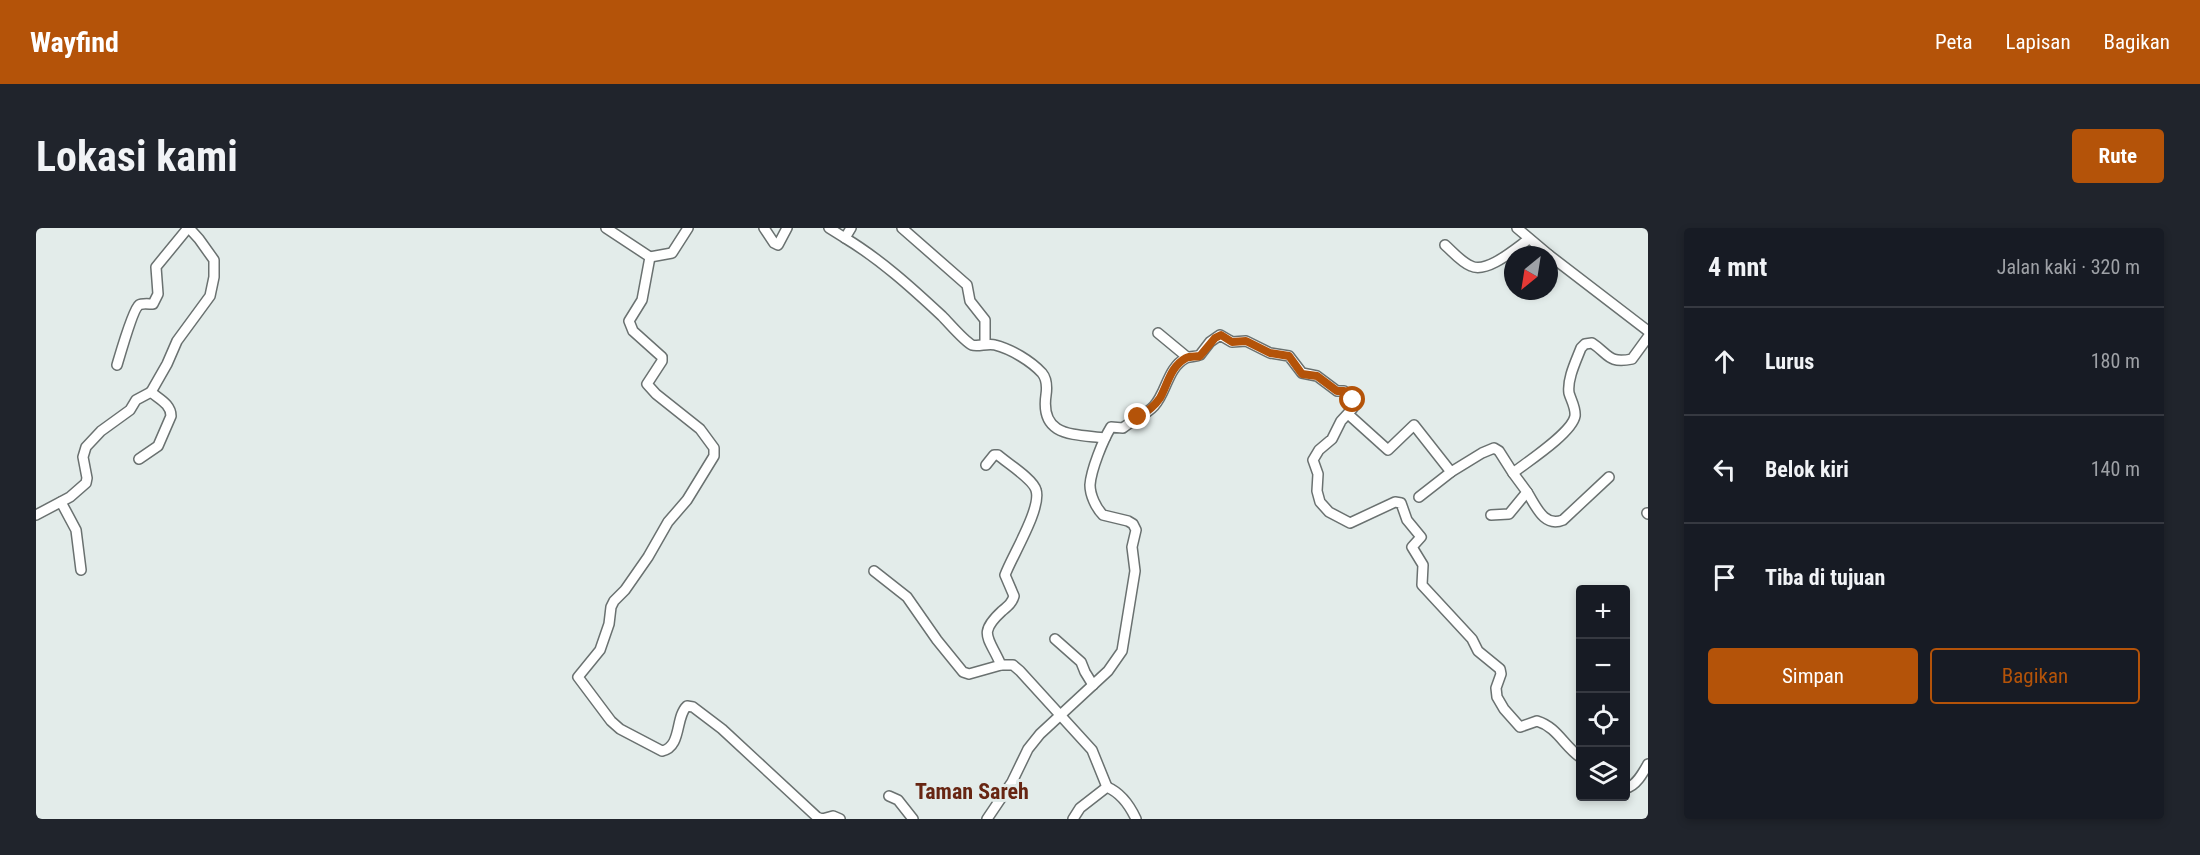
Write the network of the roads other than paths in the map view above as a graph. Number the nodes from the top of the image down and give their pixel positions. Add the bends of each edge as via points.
1 (188, 228) edge
2 (606, 228) edge
3 (688, 228) edge
4 (764, 228) edge
5 (787, 228) edge
6 (829, 228) edge
7 (851, 228) edge
8 (902, 228) edge
9 (1518, 228) edge
10 (845, 238) junction
11 (1529, 239) junction
12 (1445, 245) dead end
13 (1538, 246) edge
14 (650, 257) junction
15 (1558, 262) edge
16 (1648, 331) edge
17 (1158, 333) dead end
18 (1648, 337) edge
19 (986, 344) junction
20 (1187, 357) junction
21 (117, 365) dead end
22 (151, 392) junction
23 (1348, 414) junction
24 (1105, 438) junction
25 (139, 459) dead end
26 (986, 465) dead end
27 (1451, 472) junction
28 (1513, 473) junction
29 (1609, 477) dead end
30 (1527, 492) junction
31 (1419, 497) dead end
32 (62, 502) junction
33 (36, 514) edge
34 (1491, 515) dead end
35 (81, 570) dead end
36 (874, 571) dead end
37 (1055, 639) dead end
38 (1001, 665) junction
39 (1093, 685) junction
40 (1060, 715) junction
41 (1576, 754) edge
42 (1648, 764) edge
43 (1107, 787) junction
44 (1630, 787) edge
45 (889, 796) dead end
46 (840, 819) edge
47 (913, 819) edge
48 (987, 819) edge
49 (1073, 819) edge
50 (1136, 819) edge

1 - 21 street via 156,267 157,297 153,303 137,307
1 - 22 street via 214,260 210,296 177,341
2 - 14 street
3 - 14 street via 672,253
4 - 5 street via 778,245
6 - 10 street
7 - 10 street
8 - 19 street via 967,285 970,301 985,320
9 - 11 street
10 - 19 street via 891,271 971,344
11 - 12 street via 1490,266 1479,269 1463,262
11 - 13 street
14 - 46 street via 642,300 629,321 633,331 662,357 647,384 700,429 715,452 687,500 672,515 648,557 614,602 600,650 578,677 620,729 662,751 673,743 683,710 693,707 817,817
15 - 16 street
17 - 20 street
18 - 28 street via 1632,359 1622,361 1607,357 1592,343 1581,348 1569,386 1575,410 1572,424
19 - 24 street via 1010,351 1042,373 1047,388 1044,409 1050,424 1065,432
20 - 23 street via 1200,356 1221,335 1232,342 1246,341 1270,353 1286,355 1302,374 1317,376 1337,391 1347,393 1354,403
20 - 24 street via 1171,373 1152,408 1124,428 1111,427
22 - 25 street via 166,404 171,416 158,446
22 - 32 street via 136,400 130,410 92,439 83,457 86,483
23 - 27 street via 1388,450 1416,425
23 - 41 street via 1312,460 1318,474 1320,501 1329,512 1350,524 1395,502 1401,504 1407,520 1420,536 1412,547 1423,565 1422,585 1472,639 1478,651 1500,669 1497,691 1504,708 1520,727 1537,721 1548,726
24 - 39 street via 1090,484 1092,494 1103,515 1134,525 1135,564 1122,651
26 - 38 street via 998,455 1026,478 1037,497 1032,517 1005,574 1013,602 987,628
27 - 28 street via 1494,448
27 - 31 street
28 - 30 street
29 - 30 street via 1558,522 1547,520
30 - 34 street via 1509,514
32 - 33 street
32 - 35 street via 75,526
36 - 38 street via 907,597 963,672 969,674
37 - 39 street via 1081,662
38 - 40 street via 1015,666
39 - 40 street
40 - 43 street via 1092,750
40 - 48 street via 1028,749
42 - 44 street
43 - 49 street via 1080,808
43 - 50 street via 1131,808
45 - 47 street via 898,800

